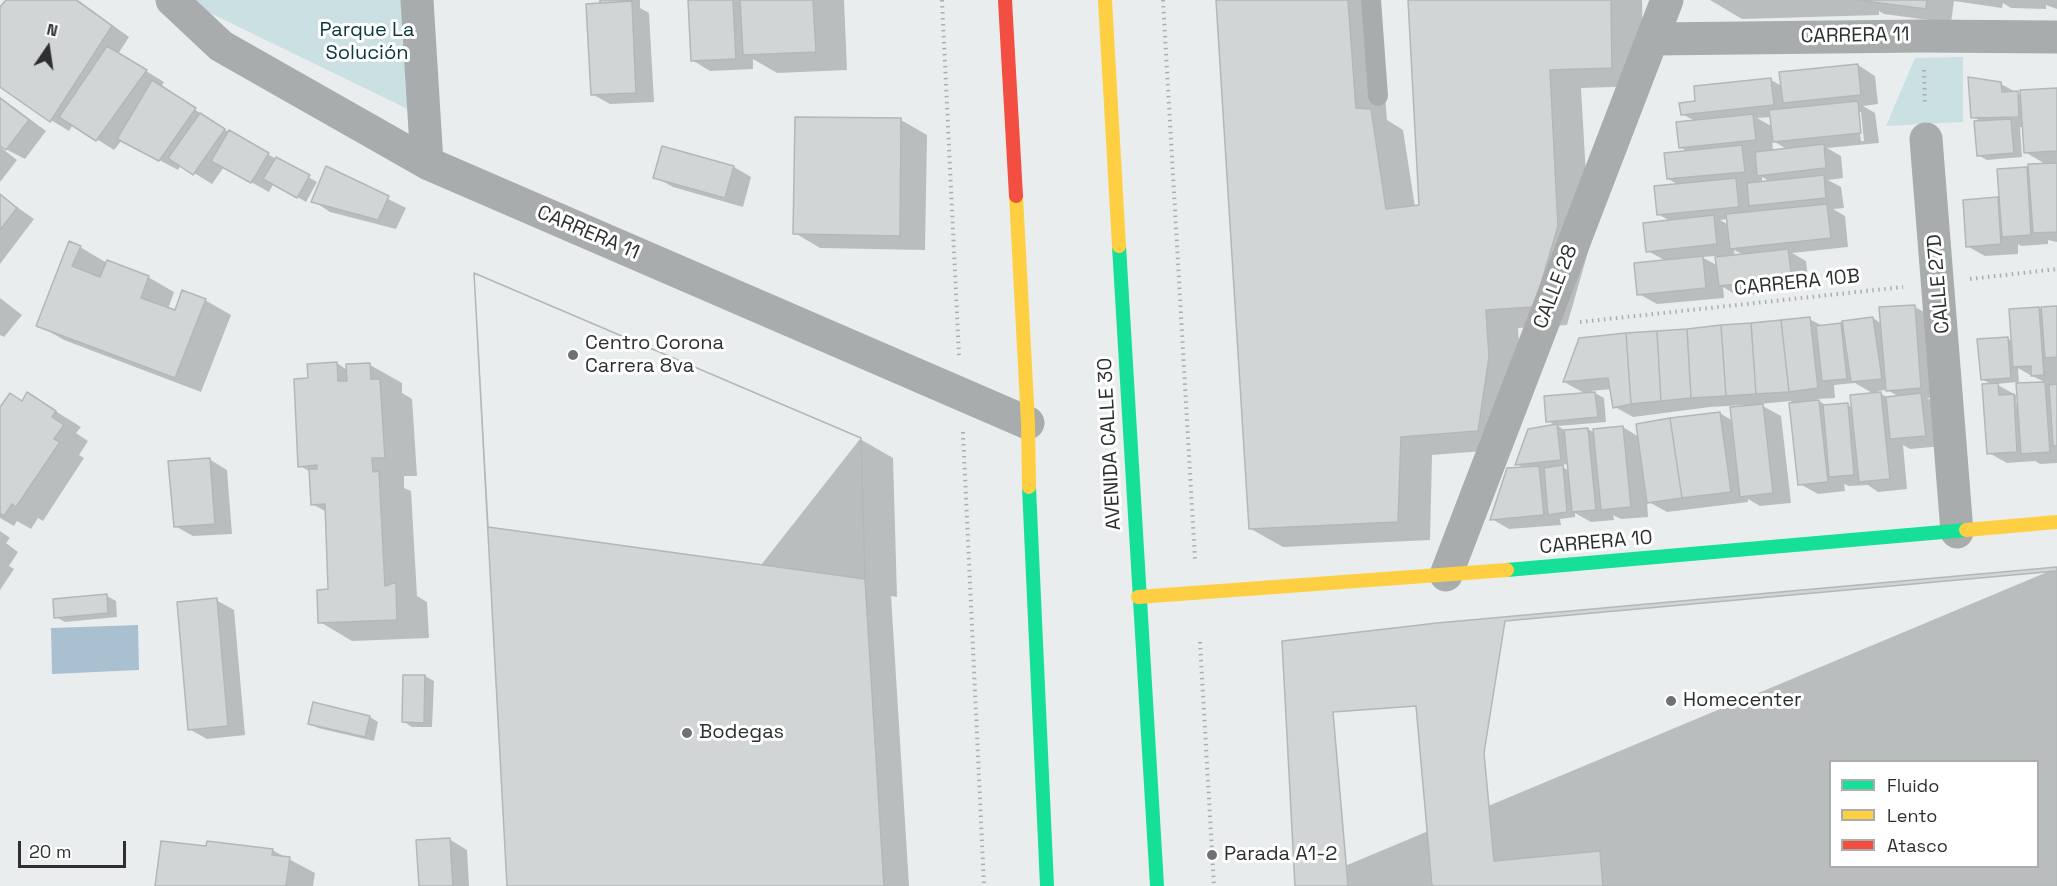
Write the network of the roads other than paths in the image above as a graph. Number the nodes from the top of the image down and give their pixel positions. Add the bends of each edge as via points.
1 (172, 0) edge
2 (417, 0) edge
3 (1005, 0) edge
4 (1105, 0) edge
5 (1371, 0) edge
6 (1666, 0) edge
7 (2057, 37) edge
8 (1653, 39) junction
9 (1378, 96) dead end
10 (1926, 139) road end
11 (427, 163) junction
12 (1028, 423) junction
13 (2057, 522) edge
14 (1957, 532) junction
15 (1446, 575) junction
16 (1138, 597) junction
17 (1047, 886) edge
18 (1157, 886) edge

1 - 11 street, CARRERA 11 via 221,46
2 - 11 street
3 - 12 main road
4 - 16 main road, AVENIDA CALLE 30
5 - 9 lane
6 - 8 street, CALLE 28
7 - 8 street, CARRERA 11
8 - 15 street, CALLE 28
10 - 14 street, CALLE 27D
11 - 12 street, CARRERA 11
12 - 17 main road via 1029,529
13 - 14 main road, CARRERA 10
14 - 15 main road, CARRERA 10
15 - 16 main road, CARRERA 10
16 - 18 main road, AVENIDA CALLE 30

